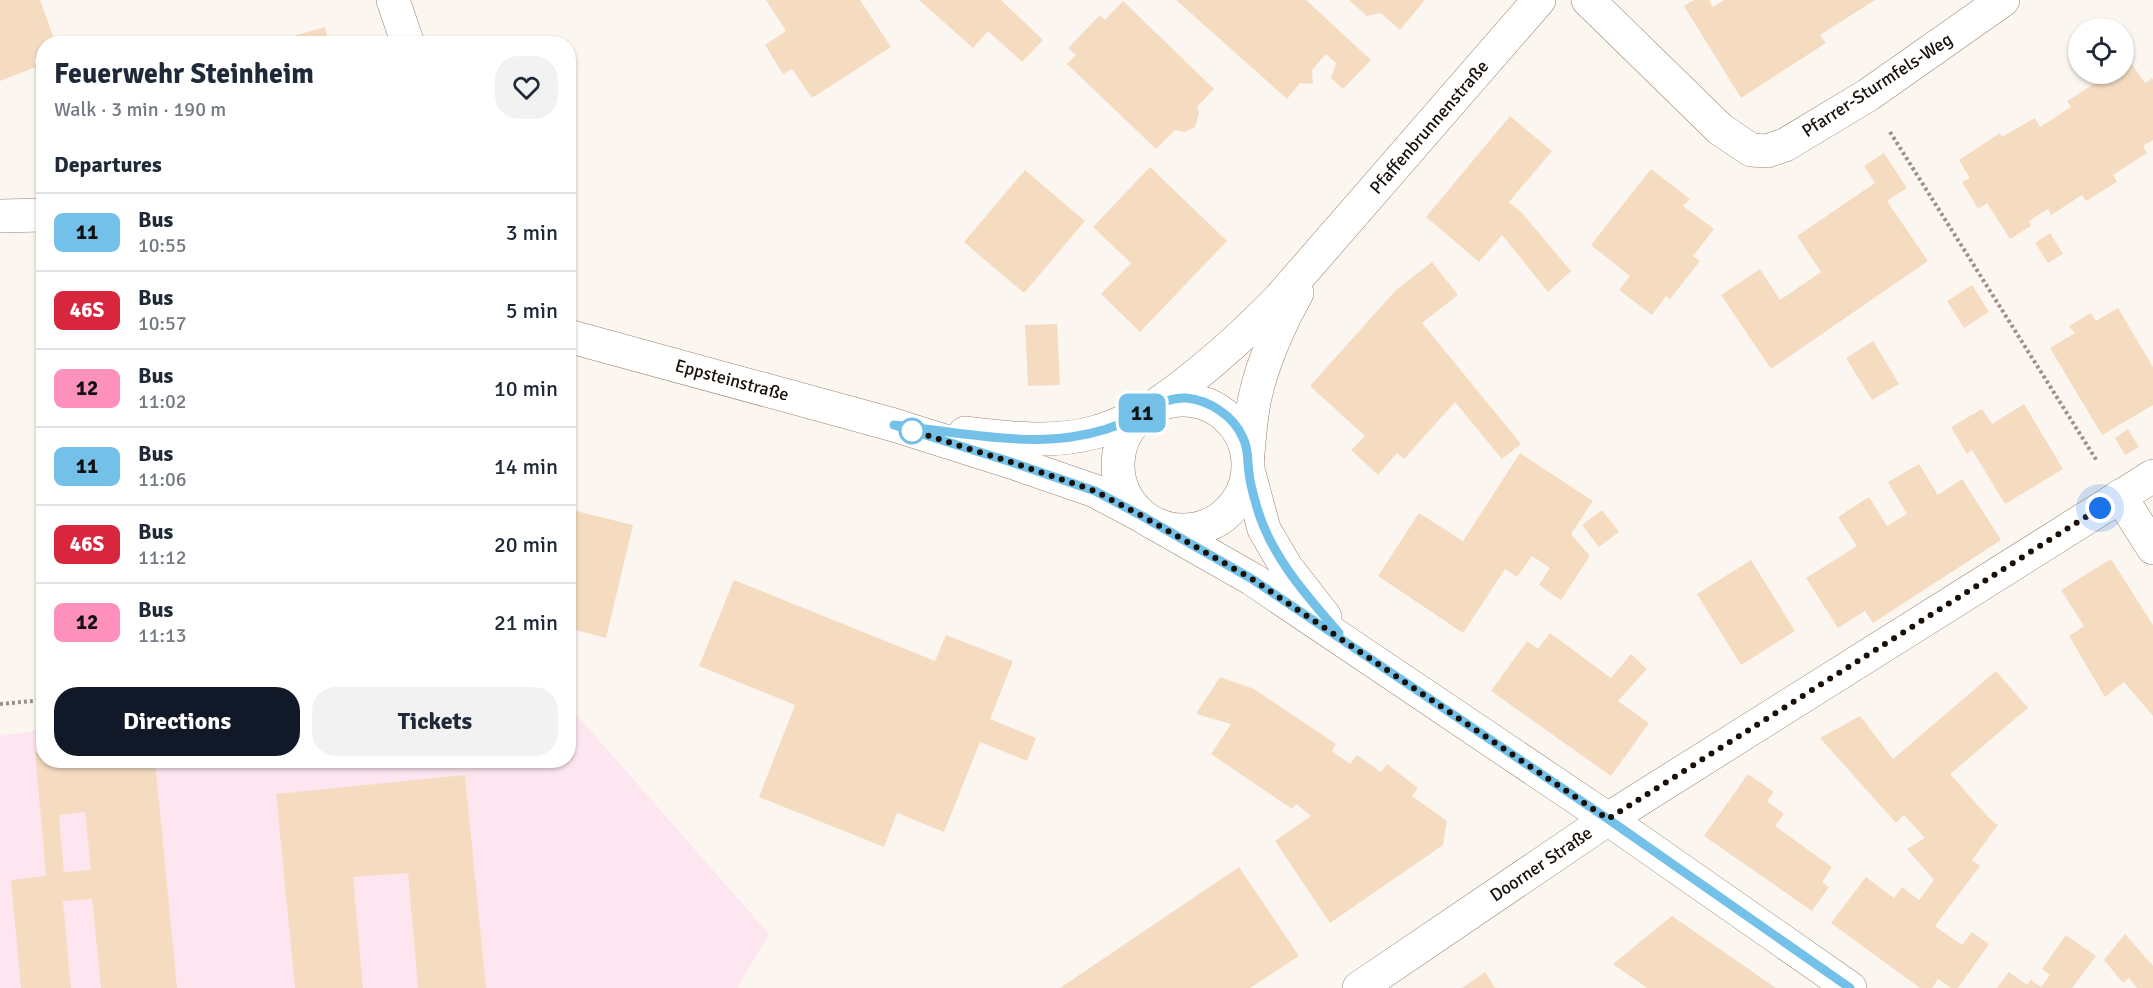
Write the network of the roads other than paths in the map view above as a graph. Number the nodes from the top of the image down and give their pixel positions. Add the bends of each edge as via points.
1 (393, 0) edge
2 (1539, 0) edge
3 (1588, 0) edge
4 (2003, 0) edge
5 (405, 36) edge
6 (36, 215) edge
7 (0, 216) edge
8 (1319, 254) junction
9 (576, 338) edge
10 (1149, 409) junction
11 (894, 425) junction
12 (1249, 463) junction
13 (2153, 476) edge
14 (2120, 496) junction
15 (1150, 521) junction
16 (2153, 548) edge
17 (1350, 646) junction
18 (1608, 819) junction
19 (1359, 988) edge
20 (1850, 988) edge

1 - 5 street
2 - 8 street, Pfaffenbrunnenstraße
3 - 4 street, Pfarrer-Sturmfels-Weg via 1720,129 1751,150 1767,151 1785,145 1868,95
6 - 7 street
8 - 10 street, Pfaffenbrunnenstraße via 1246,333 1190,381
8 - 12 street, Pfaffenbrunnenstraße via 1289,306 1264,367 1250,425
9 - 11 street, Eppsteinstraße
10 - 11 street, Eppsteinstraße via 1096,432 1069,438 1035,440
10 - 12 street via 1185,398 1206,403 1230,418 1243,437
10 - 15 street via 1125,433 1119,453 1119,478 1126,496
11 - 15 street, Eppsteinstraße via 1095,491
12 - 15 street via 1239,500 1208,526 1177,530
12 - 17 street, Eppsteinstraße via 1264,529 1286,567
13 - 14 street, Doorner Straße
14 - 16 street
14 - 18 street, Doorner Straße
15 - 17 street, Eppsteinstraße via 1252,579
17 - 18 street, Eppsteinstraße
18 - 19 street, Doorner Straße
18 - 20 street, Eppsteinstraße

